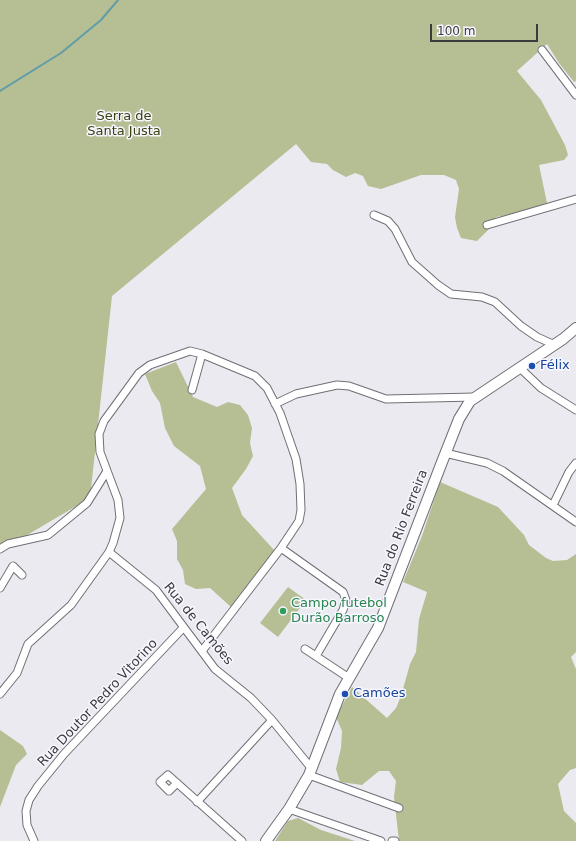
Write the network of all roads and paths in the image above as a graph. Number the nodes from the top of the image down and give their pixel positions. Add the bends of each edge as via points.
1 (542, 50) dead end
2 (576, 95) edge
3 (576, 199) edge
4 (374, 214) dead end
5 (487, 225) dead end
6 (576, 328) edge
7 (555, 345) junction
8 (202, 354) junction
9 (520, 368) junction
10 (192, 390) dead end
11 (475, 397) junction
12 (276, 404) junction
13 (576, 410) edge
14 (445, 453) junction
15 (576, 463) edge
16 (107, 471) junction
17 (553, 505) junction
18 (576, 522) edge
19 (281, 548) junction
20 (0, 549) edge
21 (109, 552) junction
22 (22, 575) dead end
23 (0, 588) edge
24 (183, 628) junction
25 (305, 649) dead end
26 (202, 651) junction
27 (316, 656) junction
28 (349, 678) junction
29 (0, 694) edge
30 (272, 720) junction
31 (311, 772) junction
32 (177, 783) dead end
33 (197, 802) junction
34 (399, 808) dead end
35 (289, 809) junction
36 (34, 841) edge
37 (242, 841) edge
38 (266, 841) edge
39 (381, 841) edge

1 - 2 street
3 - 5 street
4 - 7 street via 388,221 412,262 438,285 451,294 482,297 495,302 521,326 538,338
6 - 7 street, Rua do Rio Ferreira
7 - 9 street, Rua do Rio Ferreira
8 - 10 street
8 - 12 street via 255,376 267,388
8 - 16 street via 190,351 179,354 150,365 139,373 104,421 100,434 100,452
9 - 11 street, Rua do Rio Ferreira
9 - 13 street via 540,388
11 - 12 street via 386,399 349,386 337,385 296,394
11 - 14 street, Rua do Rio Ferreira via 459,419
12 - 19 street via 296,459 301,510 299,521
14 - 17 street via 487,462
14 - 28 street, Rua do Rio Ferreira via 378,628
15 - 17 street
16 - 20 street via 87,502 48,535 8,544
16 - 21 street via 118,500 120,518
17 - 18 street
19 - 26 street
19 - 27 street via 343,592 346,600 343,610
21 - 24 street, Rua de Camões via 156,590
21 - 29 street via 71,605 28,644 17,672
22 - 23 street via 13,566
24 - 26 street, Rua de Camões
24 - 36 street, Rua Doutor Pedro Vitorino via 64,754 38,786 26,812 27,825
25 - 27 street
26 - 30 street, Rua de Camões via 216,669 251,698
27 - 28 street
28 - 31 street, Rua do Rio Ferreira via 328,722
30 - 31 street, Rua de Camões
30 - 33 street
31 - 34 street
31 - 35 street, Rua do Rio Ferreira
32 - 33 street
33 - 37 street
35 - 38 street, Rua do Rio Ferreira
35 - 39 street

